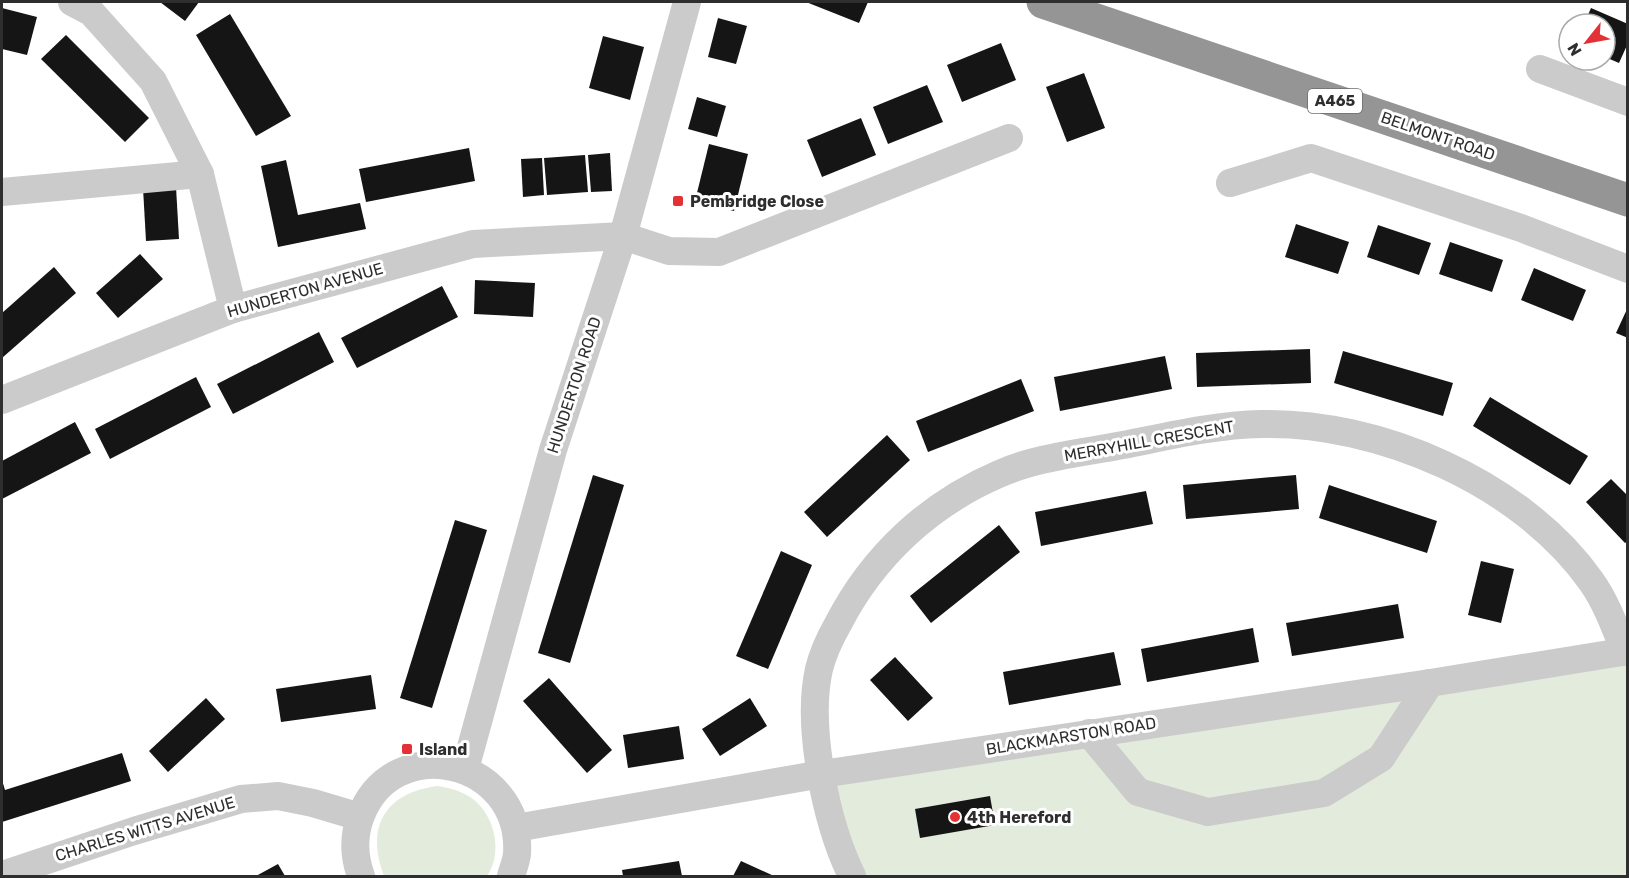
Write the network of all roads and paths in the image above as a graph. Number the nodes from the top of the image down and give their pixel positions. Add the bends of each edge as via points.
1 (72, 2) edge
2 (687, 2) edge
3 (1043, 2) edge
4 (1540, 69) dead end
5 (1628, 102) edge
6 (1009, 138) dead end
7 (200, 174) junction
8 (1230, 183) dead end
9 (2, 192) edge
10 (1628, 200) edge
11 (623, 236) junction
12 (1628, 269) edge
13 (233, 309) junction
14 (2, 400) edge
15 (1626, 651) edge
16 (1431, 683) junction
17 (1089, 734) junction
18 (465, 770) junction
19 (822, 774) junction
20 (360, 817) junction
21 (516, 828) junction
22 (2, 875) edge
23 (361, 876) edge
24 (511, 876) edge
25 (852, 876) edge

1 - 7 street via 92,12 153,81
2 - 11 street, HUNDERTON ROAD
3 - 10 highway, BELMONT ROAD / A465
4 - 5 street
6 - 11 street via 719,252 669,251
7 - 9 street
7 - 13 street
8 - 12 street via 1311,158 1521,228
11 - 13 street, HUNDERTON AVENUE via 473,244
11 - 18 street, HUNDERTON ROAD via 553,450
13 - 14 street, HUNDERTON AVENUE
15 - 16 street, BLACKMARSTON ROAD
15 - 19 street, MERRYHILL CRESCENT via 1609,610 1569,553 1534,520 1493,491 1444,465 1343,430 1263,424 1211,427 1023,464 945,502 909,530 866,578 828,643 819,668 814,701
16 - 17 street, BLACKMARSTON ROAD
16 - 17 street via 1381,758 1324,793 1208,812 1138,792
17 - 19 street, BLACKMARSTON ROAD
18 - 20 street via 438,764 410,768 384,782
18 - 21 street via 488,783 506,804
19 - 21 street, BLACKMARSTON ROAD
19 - 25 street, MERRYHILL CRESCENT via 838,845
20 - 22 street, CHARLES WITTS AVENUE via 278,796 241,799
20 - 23 street via 355,832 355,861
21 - 24 street via 517,856

